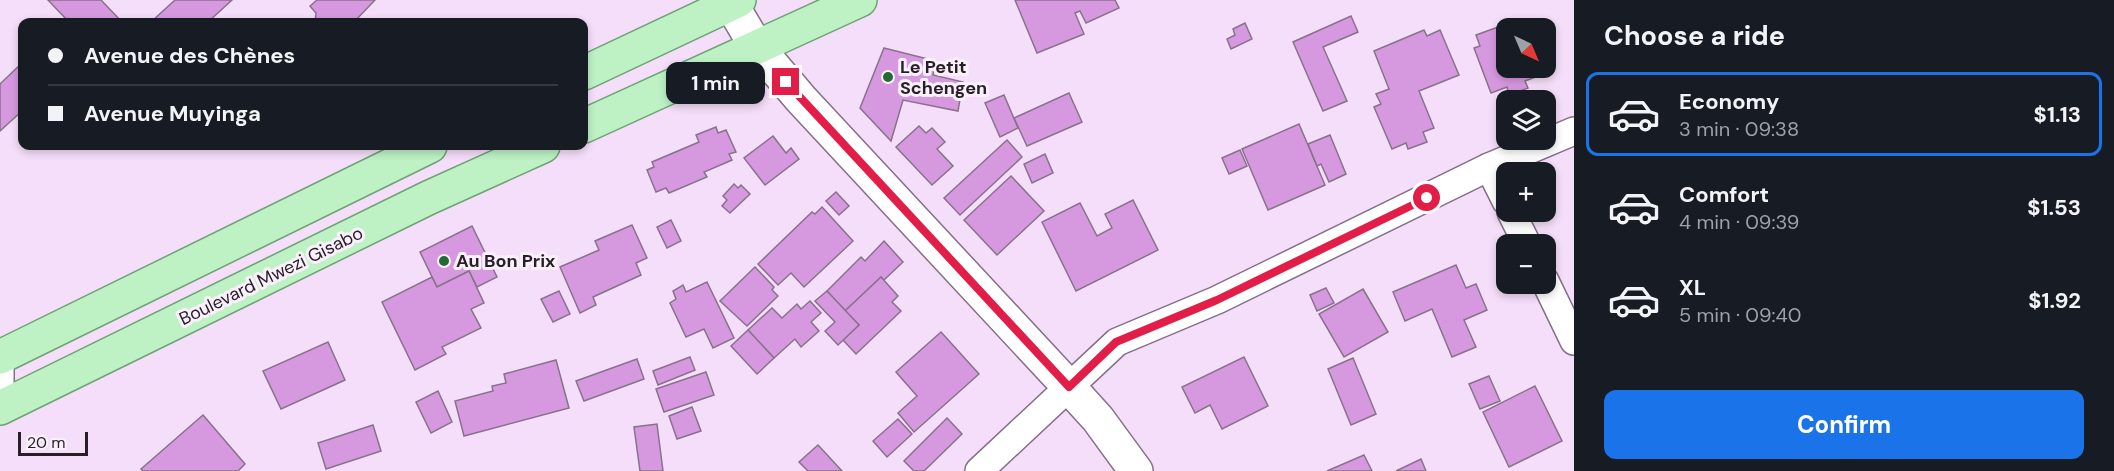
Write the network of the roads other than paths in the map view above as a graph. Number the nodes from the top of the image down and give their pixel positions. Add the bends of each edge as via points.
1 (860, 0) edge
2 (735, 2) edge
3 (756, 46) junction
4 (588, 71) edge
5 (588, 124) edge
6 (1574, 130) edge
7 (419, 150) edge
8 (534, 150) edge
9 (1489, 167) junction
10 (1496, 181) edge
11 (428, 198) junction
12 (213, 252) junction
13 (236, 293) junction
14 (1551, 294) edge
15 (1574, 341) edge
16 (0, 357) edge
17 (0, 369) edge
18 (0, 387) edge
19 (1069, 387) junction
20 (0, 408) edge
21 (979, 471) edge
22 (1136, 471) edge

1 - 3 main road
2 - 3 street
2 - 4 main road
3 - 5 main road
3 - 19 street
6 - 9 street
7 - 11 main road
7 - 12 main road
8 - 11 main road, Boulevard Mwezi Gisabo
9 - 10 street
9 - 19 street via 1217,300 1116,342
11 - 13 main road, Boulevard Mwezi Gisabo
12 - 13 main road
12 - 16 main road
13 - 20 main road, Boulevard Mwezi Gisabo
14 - 15 street
17 - 18 street
19 - 21 street
19 - 22 street

